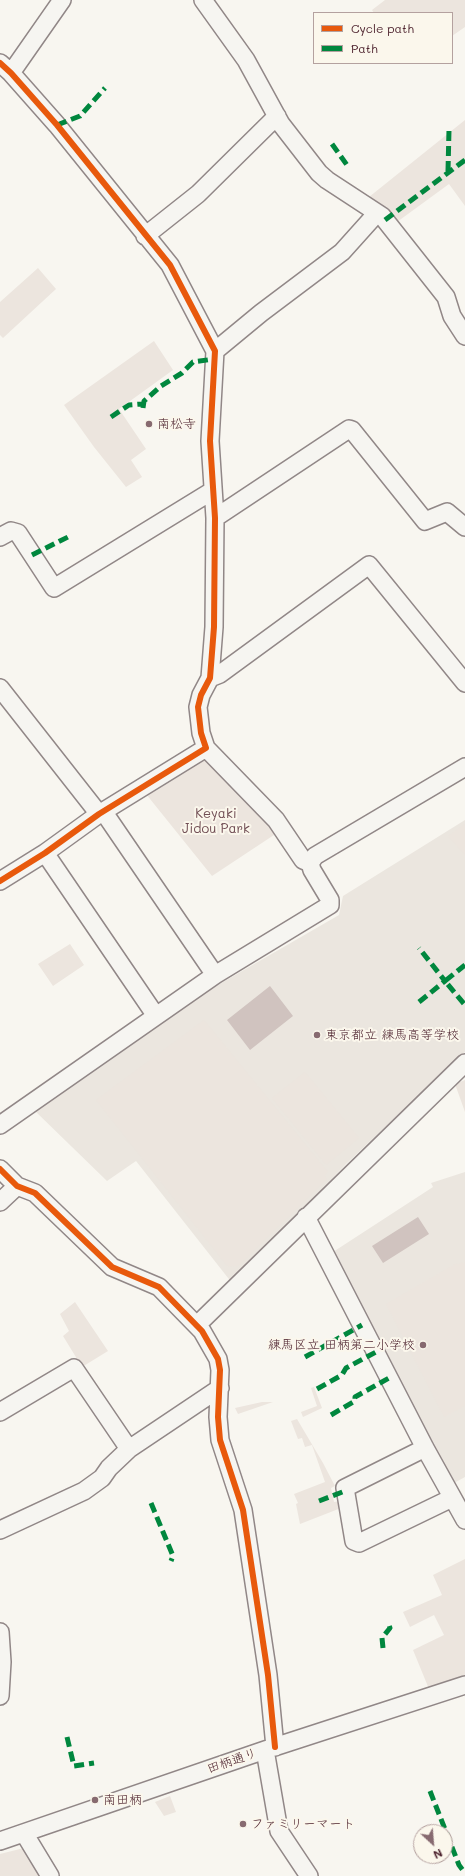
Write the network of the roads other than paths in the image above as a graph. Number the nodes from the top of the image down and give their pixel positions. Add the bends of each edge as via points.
1 (62, 0) edge
2 (203, 0) edge
3 (6, 68) edge
4 (277, 116) junction
5 (377, 213) junction
6 (145, 236) junction
7 (465, 336) edge
8 (215, 351) junction
9 (212, 491) junction
10 (215, 518) junction
11 (465, 527) edge
12 (0, 537) edge
13 (210, 678) junction
14 (465, 683) edge
15 (0, 688) edge
16 (206, 748) junction
17 (465, 767) edge
18 (101, 813) junction
19 (45, 852) junction
20 (310, 863) junction
21 (0, 881) edge
22 (215, 975) junction
23 (156, 1016) junction
24 (465, 1063) edge
25 (0, 1125) edge
26 (0, 1169) edge
27 (17, 1186) junction
28 (0, 1202) edge
29 (306, 1217) junction
30 (197, 1325) junction
31 (220, 1388) junction
32 (0, 1412) edge
33 (425, 1448) junction
34 (129, 1449) junction
35 (452, 1498) junction
36 (465, 1520) edge
37 (0, 1530) edge
38 (0, 1632) edge
39 (465, 1685) edge
40 (0, 1696) edge
41 (270, 1748) junction
42 (24, 1833) junction
43 (0, 1841) edge
44 (50, 1876) edge
45 (309, 1876) edge

1 - 3 street
2 - 4 street via 246,60
3 - 6 street via 57,125
4 - 5 street via 319,173
4 - 6 street via 198,194
5 - 7 street via 446,297 452,316
5 - 8 street via 342,252
6 - 8 street via 170,265
8 - 9 street via 210,441
9 - 10 street
9 - 12 street via 54,588 18,533 11,531
10 - 11 street via 349,429 425,521 447,512
10 - 13 street via 214,627
13 - 14 street via 220,674 369,565
13 - 16 street via 198,707 201,733
15 - 18 street
16 - 18 street
16 - 20 street via 276,820 304,860
17 - 20 street via 315,856
18 - 19 street
18 - 22 street
19 - 21 street
19 - 23 street
20 - 22 street via 330,900 330,905
22 - 23 street
23 - 25 street
24 - 29 street
26 - 27 street
27 - 28 street
27 - 30 street via 35,1193 112,1268 159,1287
29 - 30 street
29 - 33 street
30 - 31 street via 218,1359
31 - 34 street
31 - 41 street via 220,1440 243,1510 268,1675
32 - 34 street via 74,1368
33 - 35 street
33 - 35 street via 345,1488 354,1541 359,1543
34 - 37 street via 108,1468 102,1478 84,1491
35 - 36 street
38 - 40 street
39 - 41 street, 田柄通り
41 - 42 street, 田柄通り
41 - 45 street via 278,1831
42 - 43 street, 田柄通り
42 - 44 street

